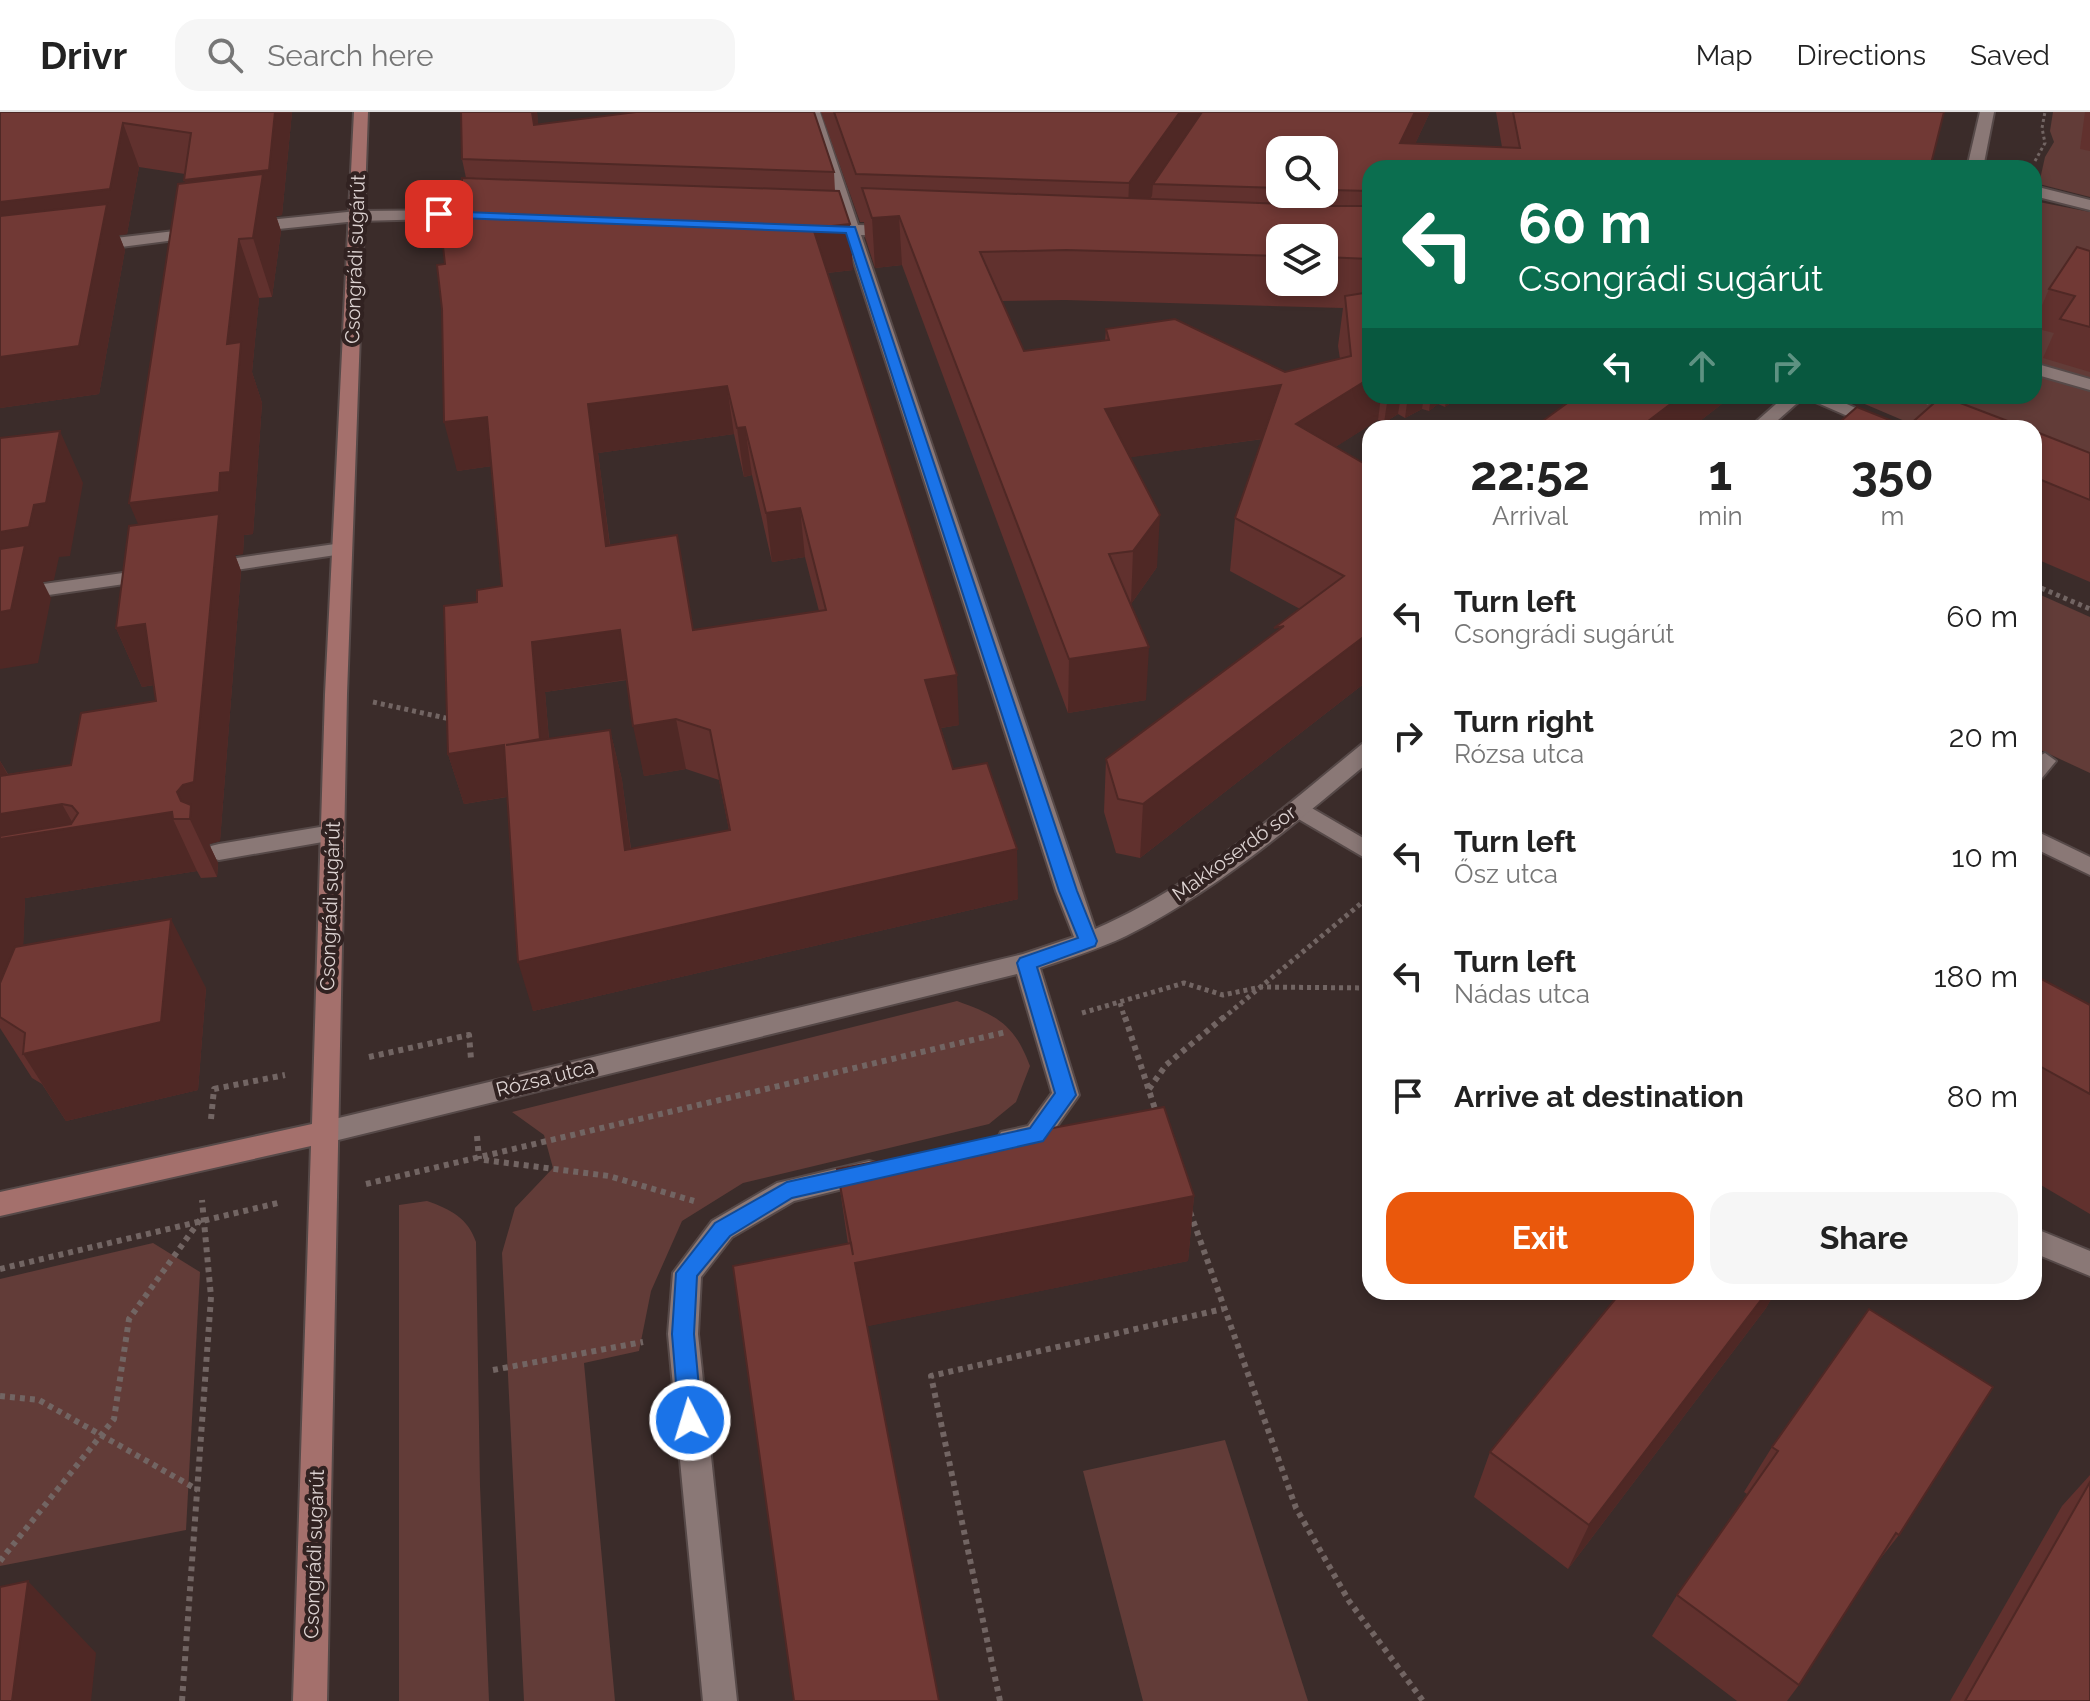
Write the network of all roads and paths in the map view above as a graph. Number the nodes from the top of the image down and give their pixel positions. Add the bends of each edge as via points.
1 (361, 112) edge
2 (813, 112) edge
3 (1987, 112) edge
4 (2045, 112) edge
5 (1977, 160) edge
6 (2035, 160) edge
7 (2042, 193) edge
8 (2090, 205) edge
9 (357, 216) junction
10 (487, 216) edge
11 (803, 228) edge
12 (851, 230) junction
13 (914, 232) edge
14 (76, 248) edge
15 (2042, 370) edge
16 (2090, 385) edge
17 (1786, 404) edge
18 (1832, 404) edge
19 (1930, 404) edge
20 (1950, 412) edge
21 (1768, 420) edge
22 (1872, 420) edge
23 (342, 549) junction
24 (2042, 588) edge
25 (0, 596) edge
26 (2090, 609) edge
27 (336, 694) junction
28 (450, 719) edge
29 (1362, 756) edge
30 (1298, 808) junction
31 (332, 833) junction
32 (2042, 842) edge
33 (1362, 848) edge
34 (219, 852) dead end
35 (2090, 867) edge
36 (1362, 903) edge
37 (1088, 941) junction
38 (1026, 963) junction
39 (1261, 987) junction
40 (1362, 988) edge
41 (1120, 1003) junction
42 (1044, 1023) junction
43 (469, 1035) dead end
44 (324, 1067) junction
45 (1148, 1089) junction
46 (1158, 1118) edge
47 (326, 1132) junction
48 (978, 1147) edge
49 (479, 1159) junction
50 (890, 1167) edge
51 (325, 1193) junction
52 (0, 1204) edge
53 (1188, 1205) edge
54 (744, 1216) junction
55 (201, 1219) junction
56 (2042, 1243) edge
57 (2090, 1264) edge
58 (0, 1269) edge
59 (1223, 1309) junction
60 (683, 1334) junction
61 (493, 1370) dead end
62 (0, 1396) edge
63 (100, 1436) junction
64 (198, 1490) junction
65 (0, 1561) edge
66 (182, 1701) edge
67 (310, 1701) edge
68 (720, 1701) edge
69 (1000, 1701) edge
70 (1423, 1701) edge

1 - 9 main road, Csongrádi sugárút
2 - 12 street
3 - 5 street
4 - 6 path via 2045,143
7 - 8 street
9 - 10 street
9 - 14 street
9 - 23 main road, Csongrádi sugárút
11 - 12 street
12 - 13 street
12 - 37 street
15 - 16 street
17 - 21 street
18 - 22 street
19 - 20 path
23 - 25 street
23 - 27 main road, Csongrádi sugárút
24 - 26 path
27 - 28 path
27 - 31 main road, Csongrádi sugárút
29 - 30 street, Makkoserdő sor
30 - 33 street
30 - 37 street, Makkoserdő sor via 1196,884
31 - 34 street
31 - 44 main road, Csongrádi sugárút
32 - 35 street
36 - 39 path
37 - 38 street, Rózsa utca
38 - 42 street
38 - 47 street, Rózsa utca
39 - 40 path
39 - 41 path via 1223,995 1184,983
39 - 45 path via 1166,1065
41 - 42 path
41 - 45 path
42 - 48 street via 1066,1095 1036,1135
42 - 49 path
43 - 44 path
44 - 47 main road, Csongrádi sugárút
45 - 46 path
47 - 51 main road, Csongrádi sugárút
47 - 52 main road, Rózsa utca
49 - 51 path
49 - 54 path via 609,1176
50 - 54 street via 787,1191
51 - 55 path
51 - 67 main road, Csongrádi sugárút
53 - 59 path
54 - 60 street via 722,1229 687,1273
55 - 58 path
55 - 63 path via 129,1319 114,1419
55 - 64 path via 211,1297
56 - 57 street
59 - 69 path via 931,1376
59 - 70 path via 1296,1508 1349,1601
60 - 61 path
60 - 68 street
62 - 63 path via 39,1400
63 - 64 path
63 - 65 path
64 - 66 path

